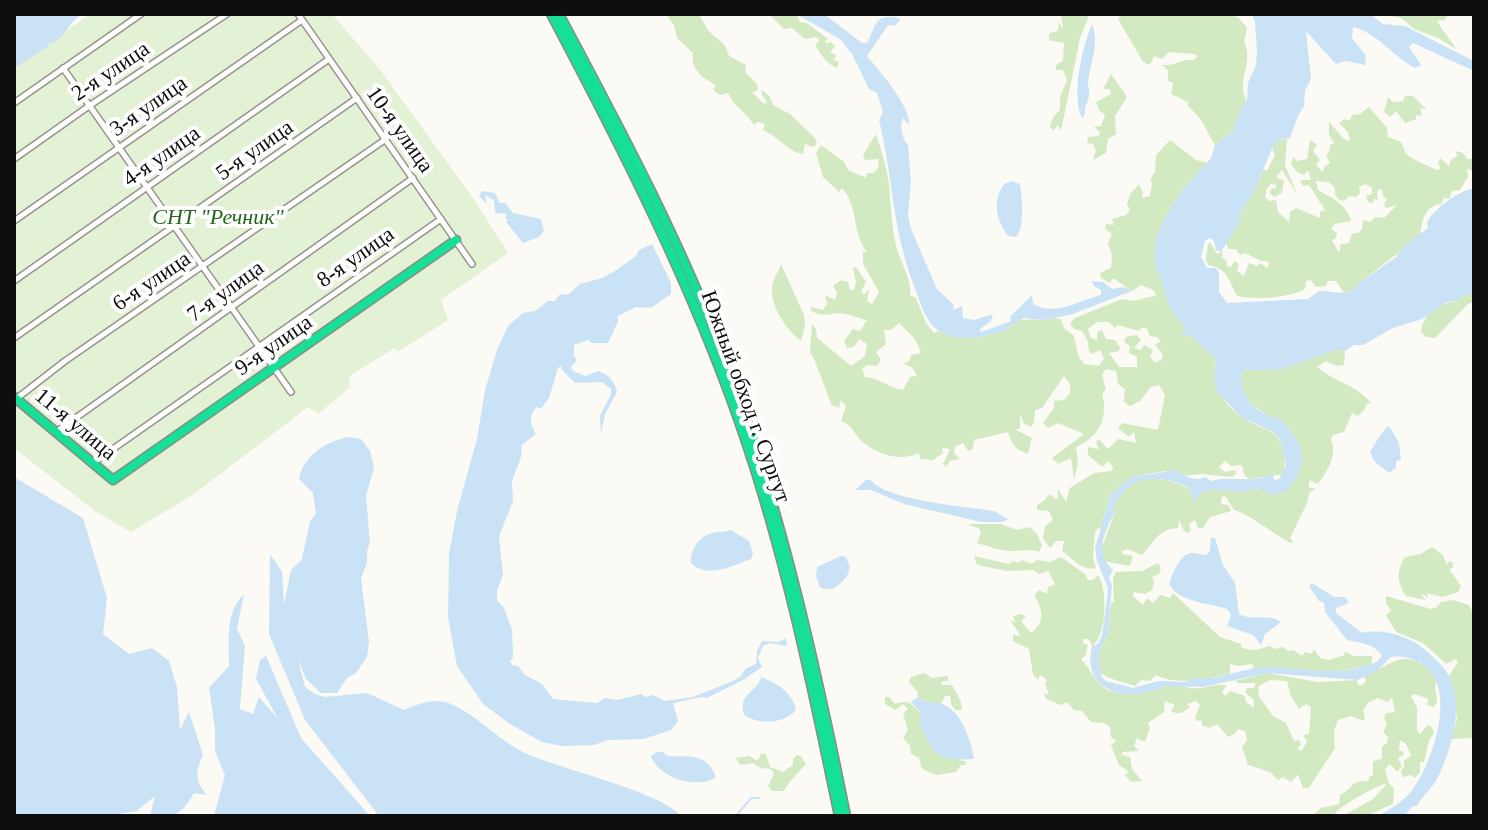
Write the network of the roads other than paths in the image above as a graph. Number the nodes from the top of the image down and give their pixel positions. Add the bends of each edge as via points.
1 (141, 14) edge
2 (227, 14) edge
3 (551, 14) edge
4 (559, 14) edge
5 (300, 17) edge
6 (329, 59) junction
7 (63, 68) junction
8 (357, 98) junction
9 (14, 103) edge
10 (89, 106) junction
11 (386, 139) junction
12 (120, 146) junction
13 (14, 159) edge
14 (413, 178) junction
15 (148, 187) junction
16 (441, 219) junction
17 (14, 221) edge
18 (176, 226) junction
19 (456, 240) junction
20 (472, 264) dead end
21 (204, 266) junction
22 (14, 281) edge
23 (233, 307) junction
24 (14, 338) edge
25 (259, 346) junction
26 (274, 368) junction
27 (291, 392) dead end
28 (15, 398) edge
29 (56, 432) junction
30 (93, 463) junction
31 (113, 480) joint
32 (839, 816) edge
33 (846, 816) edge

1 - 7 street
2 - 10 street, 2-я улица
3 - 32 main road, Южный обход г. Сургут via 644,194 723,376 792,596
4 - 33 main road, Южный обход г. Сургут via 645,178 730,374 799,594
5 - 6 street, 10-я улица
5 - 12 street, 3-я улица
6 - 8 street, 10-я улица
6 - 15 street, 4-я улица
7 - 9 street
7 - 10 street
8 - 11 street, 10-я улица
8 - 18 street, 5-я улица
10 - 12 street
10 - 13 street, 2-я улица
11 - 14 street, 10-я улица
11 - 21 street, 6-я улица
12 - 15 street
12 - 17 street, 3-я улица
14 - 16 street, 10-я улица
14 - 23 street, 7-я улица
15 - 18 street
15 - 22 street, 4-я улица
16 - 19 street, 10-я улица
16 - 25 street, 8-я улица
18 - 21 street
18 - 24 street, 5-я улица
19 - 20 street, 10-я улица
19 - 26 main road, 9-я улица
21 - 23 street
21 - 28 street, 6-я улица
23 - 25 street
23 - 29 street, 7-я улица
25 - 26 street
25 - 30 street, 8-я улица
26 - 27 street
26 - 31 main road, 9-я улица
28 - 29 main road, 11-я улица
29 - 30 main road, 11-я улица
30 - 31 main road, 11-я улица

